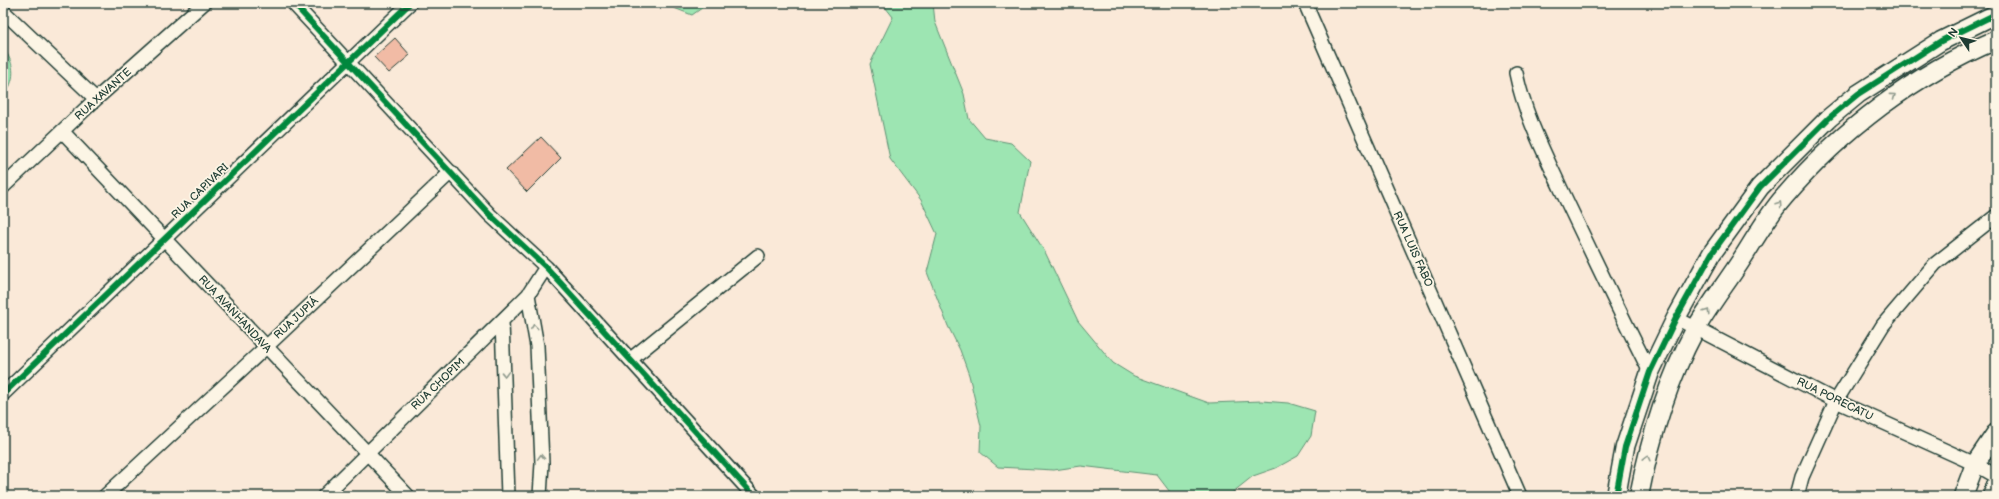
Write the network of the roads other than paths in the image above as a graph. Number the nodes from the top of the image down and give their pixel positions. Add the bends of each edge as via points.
1 (204, 3) edge
2 (293, 3) edge
3 (410, 3) edge
4 (1305, 3) edge
5 (3, 11) edge
6 (1996, 14) edge
7 (1996, 40) edge
8 (347, 63) junction
9 (1516, 73) dead end
10 (1858, 94) junction
11 (96, 99) junction
12 (1869, 115) junction
13 (62, 131) junction
14 (450, 172) junction
15 (3, 187) edge
16 (1996, 216) edge
17 (164, 238) junction
18 (758, 256) dead end
19 (546, 267) junction
20 (528, 295) junction
21 (1676, 318) junction
22 (502, 321) junction
23 (1696, 329) junction
24 (266, 347) junction
25 (631, 359) junction
26 (1650, 372) junction
27 (3, 394) edge
28 (1836, 401) junction
29 (1996, 433) edge
30 (367, 454) junction
31 (1975, 464) junction
32 (1996, 476) edge
33 (1996, 486) edge
34 (105, 496) edge
35 (324, 496) edge
36 (408, 496) edge
37 (508, 496) edge
38 (540, 496) edge
39 (754, 496) edge
40 (1520, 496) edge
41 (1616, 496) edge
42 (1639, 496) edge
43 (1797, 496) edge
44 (1962, 496) edge
45 (1992, 496) edge

1 - 11 street, RUA XAVANTE
2 - 8 street
3 - 8 street, RUA CAPIVARI
4 - 40 street, RUA LUIS FABO
5 - 11 street
6 - 10 street via 1941,41
12 -> 7 street via 1896,94 1967,52
8 - 14 street
8 - 17 street, RUA CAPIVARI
9 - 26 street via 1520,95 1552,168
10 - 12 street
10 - 21 street via 1828,118 1760,187 1712,253
11 - 13 street, RUA XAVANTE
23 -> 12 street via 1783,198 1821,156
13 - 15 street, RUA XAVANTE
13 - 17 street, RUA AVANHANDAVA
14 - 19 street via 490,215
14 - 24 street, RUA JUPIÁ
16 - 28 street via 1935,264 1883,325
17 - 24 street, RUA AVANHANDAVA
17 - 27 street, RUA CAPIVARI
18 - 25 street
19 - 20 street, RUA CHOPIM
19 - 25 street
20 - 22 street, RUA CHOPIM
38 -> 20 street via 542,463 536,346
21 - 23 street, RUA PORECATU
21 - 26 street
22 - 30 street, RUA CHOPIM
22 -> 37 street
23 - 28 street, RUA PORECATU
42 -> 23 street via 1647,458 1668,389
24 - 30 street, RUA AVANHANDAVA
24 - 34 street, RUA JUPIÁ
25 - 39 street
26 - 41 street via 1625,447
28 - 31 street, RUA PORECATU
28 - 43 street via 1802,477
29 - 31 street
30 - 35 street, RUA CHOPIM
30 - 36 street, RUA AVANHANDAVA
31 - 32 street, RUA PORECATU
31 - 44 street
33 - 45 street

